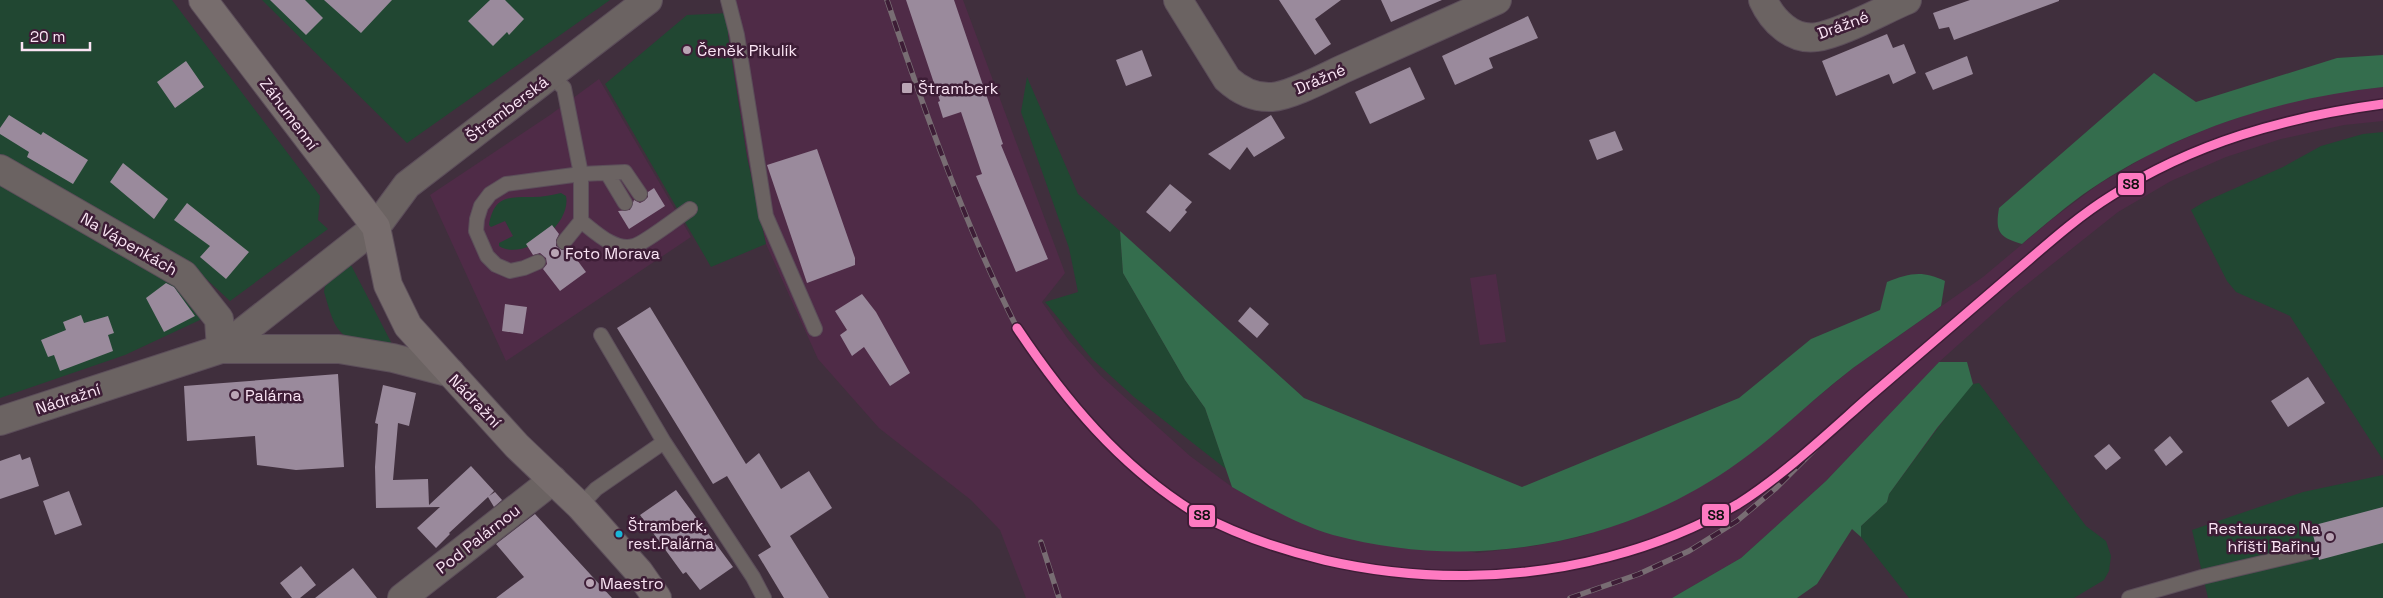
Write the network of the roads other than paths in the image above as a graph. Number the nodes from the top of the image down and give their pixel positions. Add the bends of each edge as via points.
1 (204, 0) edge
2 (648, 0) edge
3 (728, 0) edge
4 (1178, 0) edge
5 (1497, 0) edge
6 (1763, 0) edge
7 (1907, 0) edge
8 (551, 76) junction
9 (0, 169) edge
10 (607, 173) junction
11 (581, 174) junction
12 (640, 194) dead end
13 (625, 203) dead end
14 (690, 209) dead end
15 (581, 221) junction
16 (376, 227) junction
17 (564, 242) dead end
18 (538, 262) dead end
19 (815, 329) dead end
20 (601, 335) dead end
21 (221, 349) junction
22 (452, 373) junction
23 (0, 421) edge
24 (664, 442) junction
25 (553, 480) junction
26 (580, 506) junction
27 (2309, 552) dead end
28 (402, 598) edge
29 (657, 598) edge
30 (764, 598) edge
31 (2130, 598) edge

1 - 16 main road, Záhumenní
2 - 8 street, Štramberská
3 - 19 lane via 737,36 766,216
4 - 5 street, Drážné via 1227,79 1236,88 1258,96 1274,97 1313,83
6 - 7 street, Drážné via 1783,27 1798,35 1815,38
8 - 11 lane via 564,88
8 - 16 street, Štramberská via 408,185
9 - 21 street, Na Vápenkách via 184,275 220,319
10 - 11 lane
10 - 12 lane via 626,172
10 - 13 lane
11 - 15 lane
11 - 18 lane via 506,184 490,194 481,206 476,231 487,256 496,265 510,271
14 - 15 lane via 634,246 610,241
15 - 17 lane
16 - 21 street, Nádražní
16 - 22 main road via 388,286 395,302 408,326
20 - 24 lane
21 - 22 street, Nádražní via 339,348
21 - 23 street, Nádražní
22 - 25 main road, Nádražní
24 - 26 lane via 596,489
24 - 30 lane
25 - 26 main road, Nádražní
25 - 28 street, Pod Palárnou
26 - 29 main road, Nádražní via 639,572
27 - 31 lane

